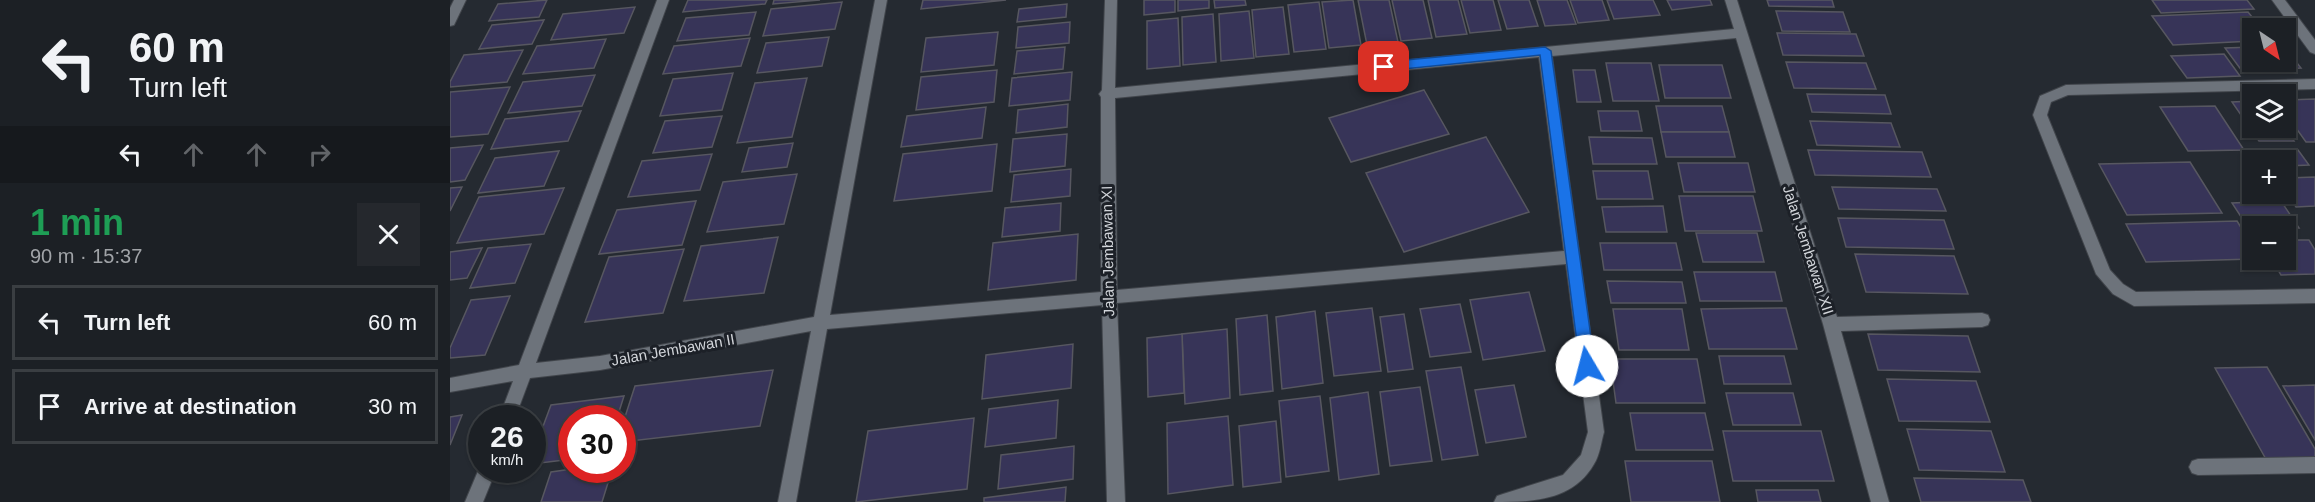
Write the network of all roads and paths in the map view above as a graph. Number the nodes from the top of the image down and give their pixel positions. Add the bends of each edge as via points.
1 (663, 0) edge
2 (881, 0) edge
3 (1111, 0) edge
4 (1731, 0) edge
5 (2278, 0) edge
6 (456, 2) edge
7 (450, 22) edge
8 (1739, 33) junction
9 (2315, 49) edge
10 (1545, 51) junction
11 (2315, 84) edge
12 (1106, 94) junction
13 (1572, 257) junction
14 (2315, 296) edge
15 (1108, 299) junction
16 (1982, 320) dead end
17 (819, 323) junction
18 (1831, 324) junction
19 (525, 371) junction
20 (450, 385) edge
21 (512, 405) edge
22 (2315, 465) edge
23 (2198, 467) dead end
24 (482, 483) edge
25 (474, 502) edge
26 (787, 502) edge
27 (1116, 502) edge
28 (1503, 502) edge
29 (1880, 502) edge

1 - 19 street
2 - 17 street
3 - 12 street, Jalan Jembawan XI
4 - 8 street, Jalan Jembawan XII
5 - 9 street
6 - 7 street
8 - 10 street
8 - 18 street, Jalan Jembawan XII
10 - 12 street
10 - 13 street
11 - 14 street via 2066,90 2044,99 2040,115 2104,274 2118,289 2134,299
12 - 15 street, Jalan Jembawan XI
13 - 15 street, Jalan Jembawan II
13 - 28 street via 1596,432 1588,459 1569,482
15 - 17 street, Jalan Jembawan II
15 - 27 street, Jalan Jembawan XI
16 - 18 street
17 - 19 street, Jalan Jembawan II via 600,363
17 - 26 street
18 - 29 street, Jalan Jembawan XII
19 - 20 street, Jalan Jembawan II
19 - 21 street
22 - 23 street
24 - 25 street

